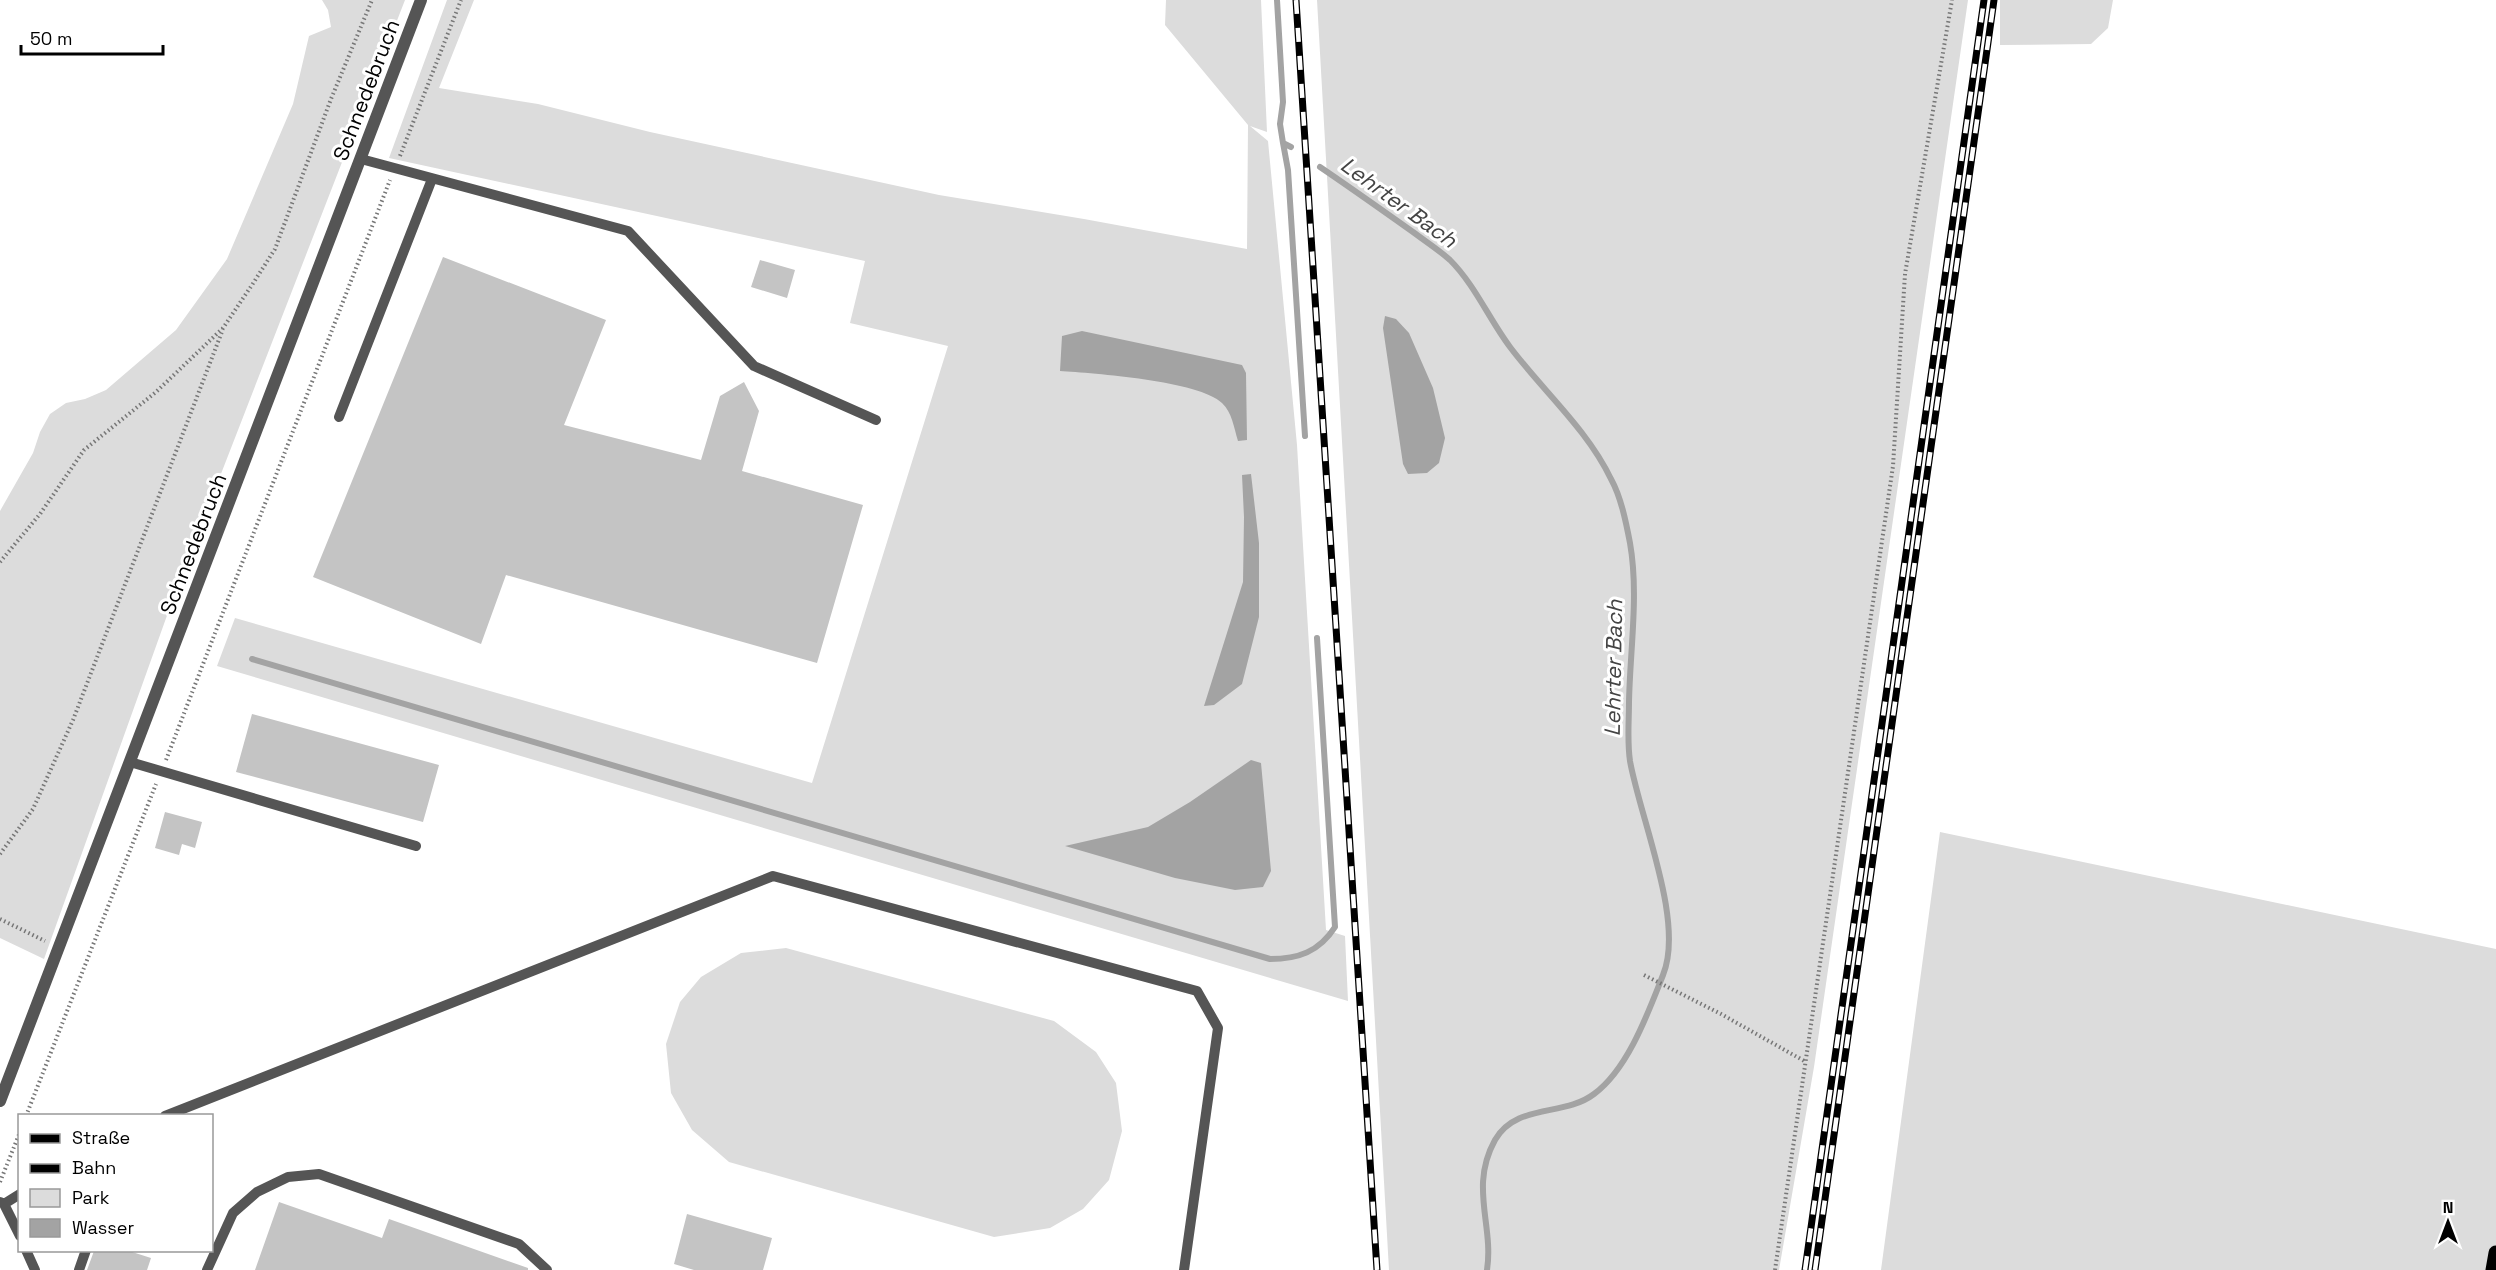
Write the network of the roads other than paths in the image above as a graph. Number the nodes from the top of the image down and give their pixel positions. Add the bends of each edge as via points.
1 (421, 0) edge
2 (361, 159) junction
3 (432, 179) junction
4 (339, 417) dead end
5 (876, 420) dead end
6 (130, 762) junction
7 (417, 846) dead end
8 (0, 1101) edge
9 (170, 1114) edge
10 (18, 1195) edge
11 (2, 1203) edge
12 (18, 1232) edge
13 (26, 1252) edge
14 (86, 1252) edge
15 (2496, 1253) edge
16 (35, 1270) edge
17 (79, 1270) edge
18 (207, 1270) edge
19 (547, 1270) edge
20 (1184, 1270) edge
21 (2493, 1270) edge

1 - 2 street, Schnedebruch
2 - 3 lane
2 - 6 street, Schnedebruch
3 - 4 lane
3 - 5 lane via 628,231 754,366
6 - 7 lane
6 - 8 street, Schnedebruch
9 - 20 lane via 773,876 1197,991 1218,1028
10 - 11 lane
11 - 12 lane
13 - 16 lane
14 - 17 lane
15 - 21 main road
18 - 19 lane via 233,1213 257,1192 288,1177 319,1174 519,1244

